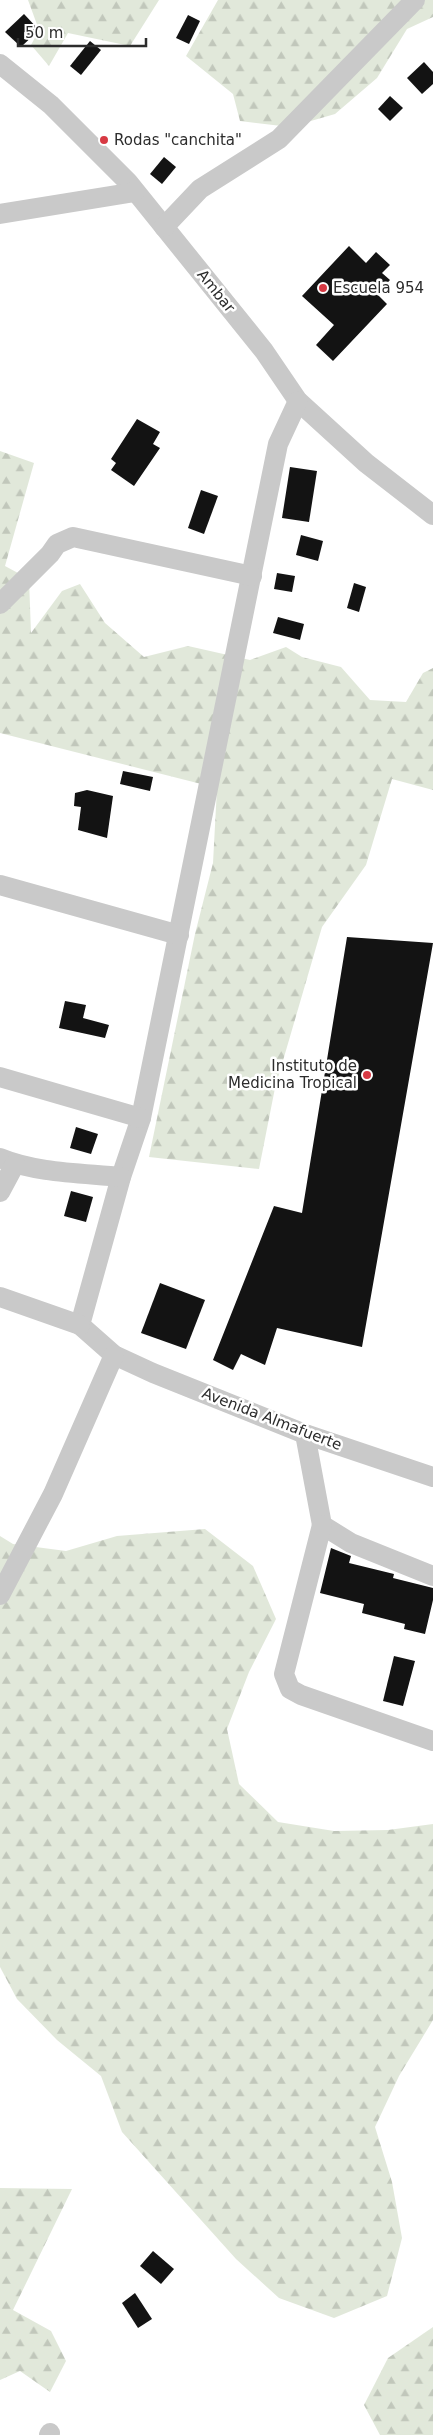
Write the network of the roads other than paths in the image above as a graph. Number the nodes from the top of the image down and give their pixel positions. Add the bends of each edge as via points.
1 (415, 0) edge
2 (0, 64) edge
3 (135, 192) junction
4 (0, 214) edge
5 (164, 227) junction
6 (298, 401) junction
7 (433, 515) edge
8 (252, 576) junction
9 (0, 604) edge
10 (0, 885) edge
11 (179, 935) junction
12 (0, 1077) edge
13 (141, 1118) junction
14 (8, 1161) edge
15 (121, 1177) junction
16 (0, 1192) edge
17 (0, 1297) edge
18 (80, 1325) junction
19 (114, 1355) junction
20 (305, 1434) junction
21 (433, 1477) edge
22 (322, 1525) junction
23 (433, 1576) edge
24 (0, 1595) edge
25 (433, 1741) edge

1 - 5 street via 279,139 200,189
2 - 3 street, Ambar via 51,105
3 - 4 street
3 - 5 street, Ambar
5 - 6 street, Ambar via 264,351
6 - 7 street, Ambar via 366,463
6 - 8 street via 278,444
8 - 9 street via 73,537 57,544
8 - 11 street
10 - 11 street
11 - 13 street
12 - 13 street
13 - 15 street
14 - 15 street
14 - 16 street
15 - 18 street
17 - 18 street
18 - 19 street, Avenida Almafuerte
19 - 20 street, Avenida Almafuerte
19 - 24 street via 53,1494
20 - 21 street, Avenida Almafuerte
20 - 22 street
22 - 23 street via 351,1543
22 - 25 street via 284,1674 290,1689

